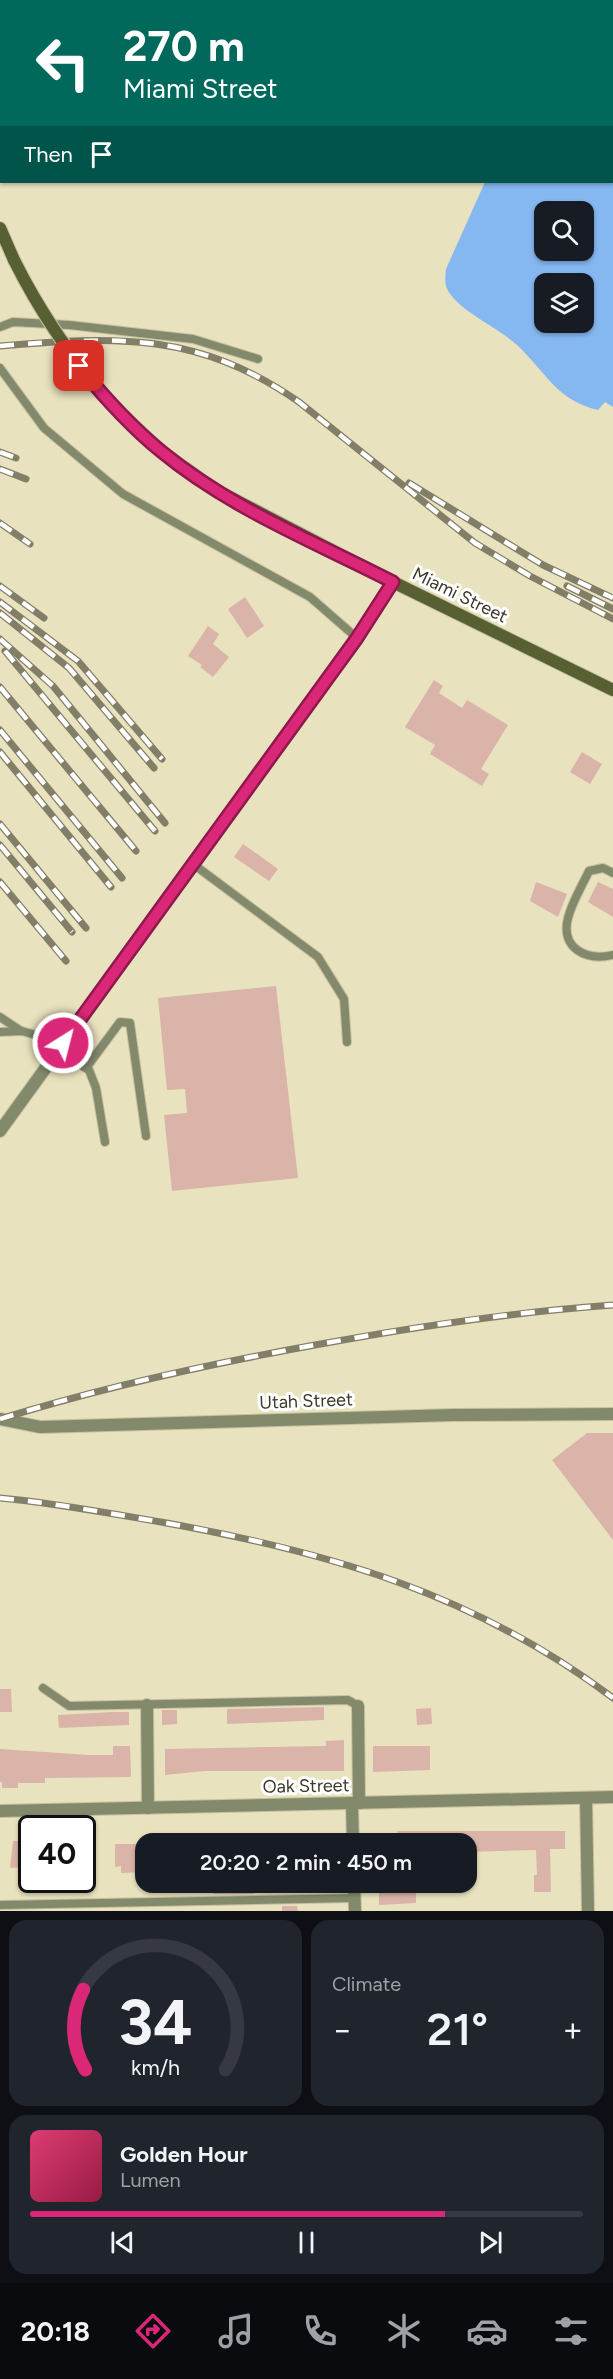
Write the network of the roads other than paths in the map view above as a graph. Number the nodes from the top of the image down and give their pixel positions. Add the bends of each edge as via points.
1 (0, 228) edge
2 (0, 327) edge
3 (258, 359) dead end
4 (0, 368) edge
5 (393, 582) junction
6 (357, 638) junction
7 (613, 690) edge
8 (193, 864) junction
9 (613, 873) edge
10 (613, 955) edge
11 (0, 1017) edge
12 (22, 1031) junction
13 (0, 1032) edge
14 (347, 1042) dead end
15 (61, 1047) junction
16 (86, 1068) junction
17 (0, 1131) edge
18 (146, 1136) dead end
19 (105, 1142) dead end
20 (613, 1414) edge
21 (0, 1419) edge
22 (43, 1688) dead end
23 (147, 1705) junction
24 (358, 1706) joint
25 (613, 1797) edge
26 (586, 1798) junction
27 (356, 1803) junction
28 (148, 1808) junction
29 (0, 1811) edge
30 (354, 1833) edge
31 (0, 1905) edge
32 (355, 1905) edge
33 (588, 1911) edge

1 - 5 main road, Miami Street, bridge via 37,308 103,396 162,453 216,490
2 - 3 lane via 13,322 69,325 193,339
4 - 6 lane via 44,428 123,494 310,597
5 - 6 street
5 - 7 main road, Miami Street
6 - 8 street
8 - 14 lane via 318,957 344,999
8 - 15 street
9 - 10 lane via 603,868 589,871 568,918 567,938 577,952 598,958
11 - 12 lane
12 - 13 lane
12 - 15 lane
15 - 16 lane
15 - 17 street
16 - 18 lane via 120,1022 130,1023
16 - 19 lane via 96,1088
20 - 21 street, Utah Street via 40,1427
22 - 23 lane via 69,1706
23 - 24 lane via 348,1700
23 - 28 street
24 - 27 street
25 - 26 street, Oak Street
26 - 27 street, Oak Street
26 - 33 street
27 - 28 street, Oak Street
27 - 30 street
28 - 29 street, Oak Street
31 - 32 lane

